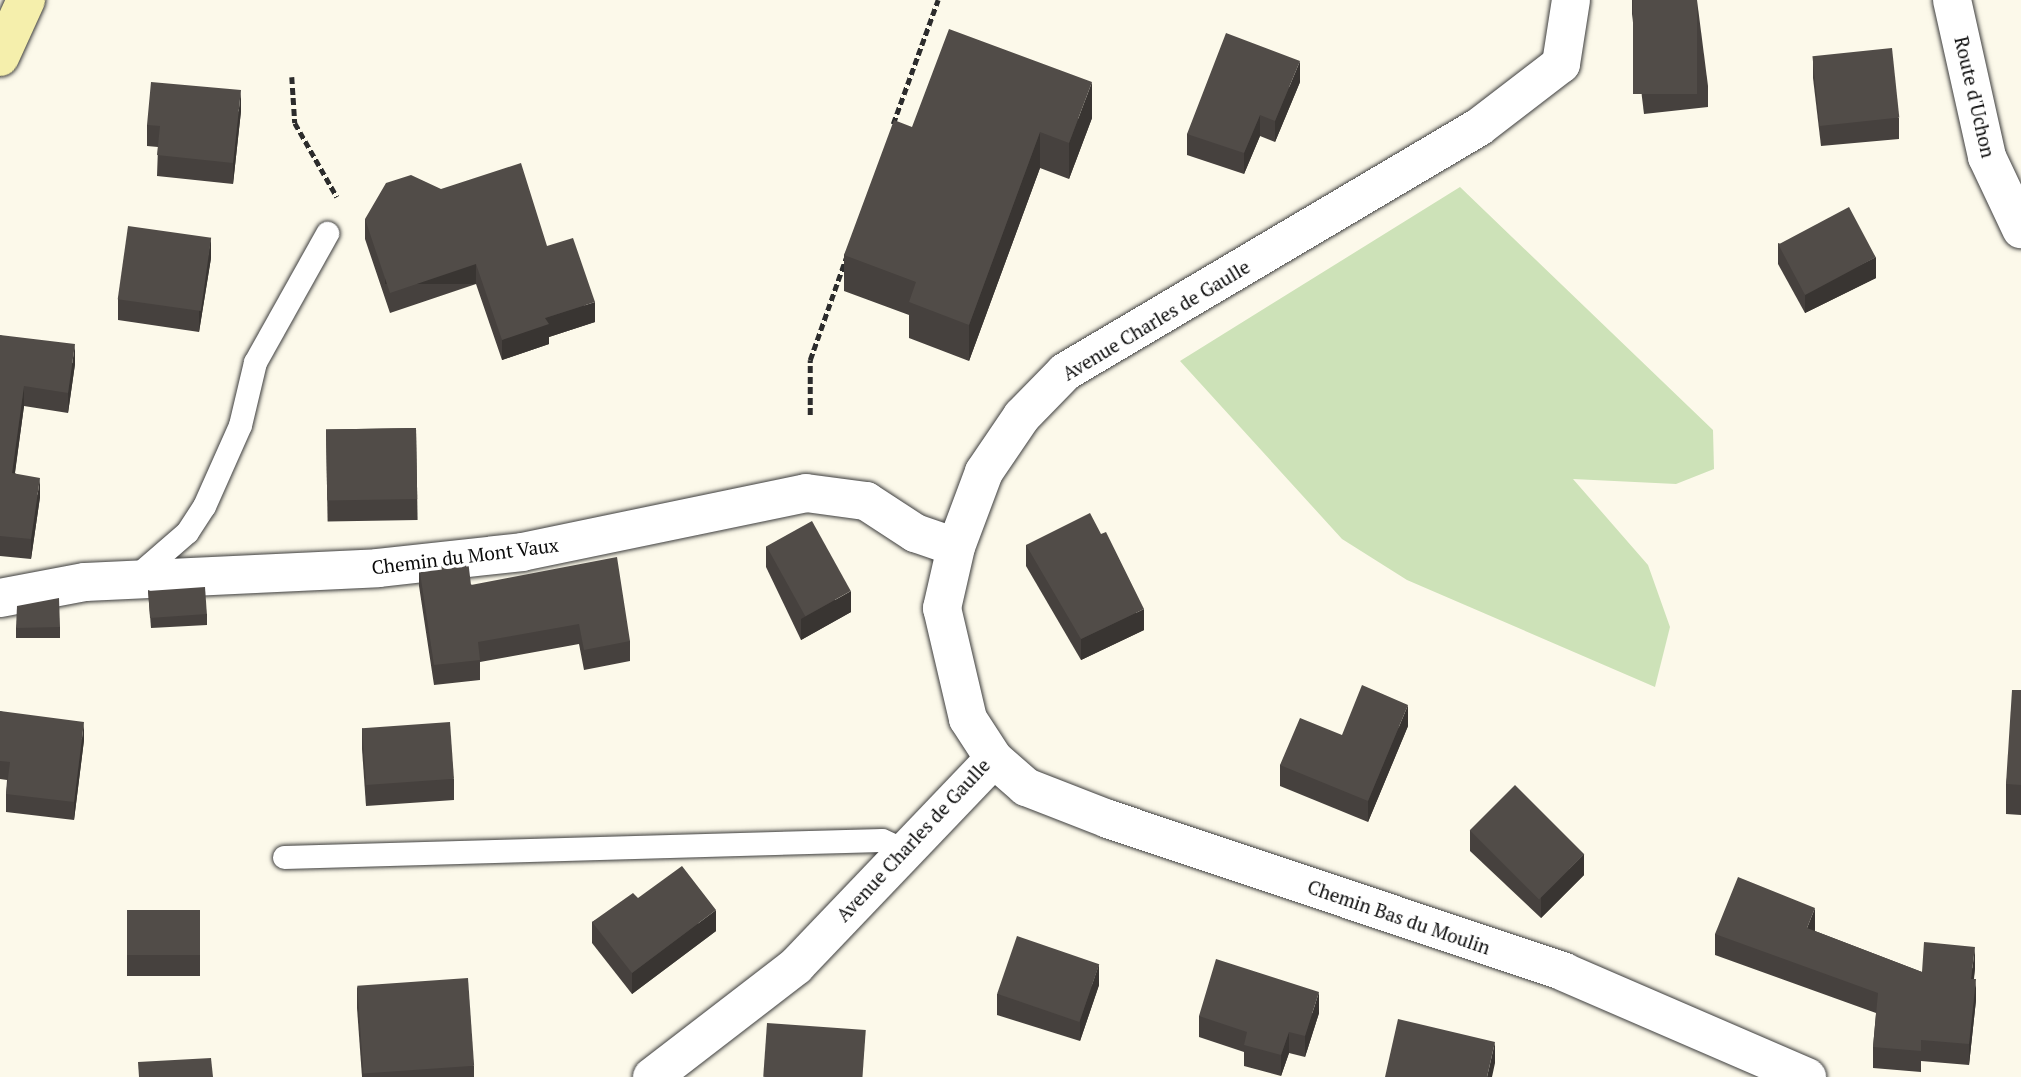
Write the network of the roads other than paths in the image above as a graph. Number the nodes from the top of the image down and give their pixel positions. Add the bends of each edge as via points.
1 (26, 0) edge
2 (1571, 0) edge
3 (1952, 0) edge
4 (0, 57) edge
5 (2021, 229) edge
6 (327, 233) road end
7 (956, 547) junction
8 (132, 580) junction
9 (0, 598) edge
10 (994, 759) junction
11 (906, 851) junction
12 (284, 857) dead end
13 (652, 1077) edge
14 (1807, 1077) edge

1 - 4 main road
2 - 7 street, Avenue Charles de Gaulle via 1561,64 1479,127 1065,372 1021,416 984,472
3 - 5 street, Route d'Uchon via 1987,156
6 - 8 lane via 255,362 240,425 204,506 187,532
7 - 8 street, Chemin du Mont Vaux via 915,533 866,501 806,493 523,552 378,568
7 - 10 street, Avenue Charles de Gaulle via 942,608 968,719
8 - 9 street, Chemin du Mont Vaux via 85,582
10 - 11 street, Avenue Charles de Gaulle
10 - 14 street, Chemin Bas du Moulin via 1026,787 1097,815 1564,972
11 - 12 lane via 882,840
11 - 13 street, Avenue Charles de Gaulle via 796,966

